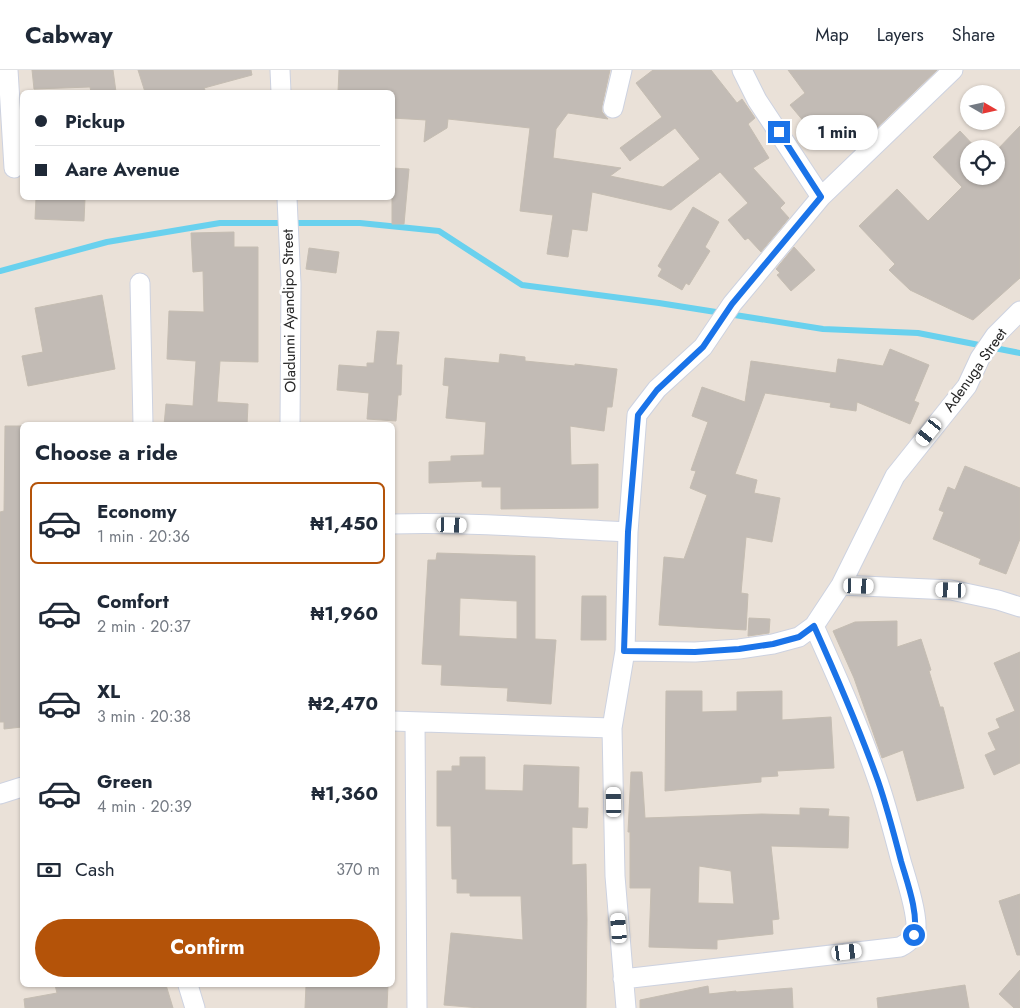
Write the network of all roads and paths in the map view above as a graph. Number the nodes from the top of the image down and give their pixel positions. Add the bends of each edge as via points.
1 (8, 70) edge
2 (280, 70) edge
3 (622, 70) edge
4 (742, 70) edge
5 (954, 70) edge
6 (281, 90) edge
7 (613, 108) dead end
8 (14, 168) dead end
9 (821, 197) junction
10 (288, 203) edge
11 (140, 283) dead end
12 (1020, 310) edge
13 (143, 422) edge
14 (290, 422) edge
15 (395, 524) edge
16 (628, 532) junction
17 (841, 586) junction
18 (1020, 608) edge
19 (814, 626) junction
20 (624, 651) junction
21 (395, 721) edge
22 (415, 722) junction
23 (612, 728) junction
24 (20, 788) edge
25 (0, 794) edge
26 (623, 978) junction
27 (189, 987) edge
28 (195, 1008) edge
29 (417, 1008) edge
30 (626, 1008) edge

1 - 8 street
2 - 6 street
3 - 7 street
4 - 9 street via 757,100
5 - 9 street
9 - 16 street via 732,304 703,347 657,390 638,415
10 - 14 street, Oladunni Ayandipo Street
11 - 13 street
12 - 17 street, Adenuga Street via 995,336 967,386 895,476
15 - 16 street
16 - 20 street
17 - 18 street via 951,590
17 - 19 street, Adenuga Street
19 - 20 street via 799,637 739,649
19 - 26 street via 844,692 878,782 915,917 914,935 909,943 900,947
20 - 23 street
21 - 22 street
22 - 23 street
22 - 29 street
23 - 26 street via 615,876
24 - 25 street
26 - 30 street
27 - 28 street

